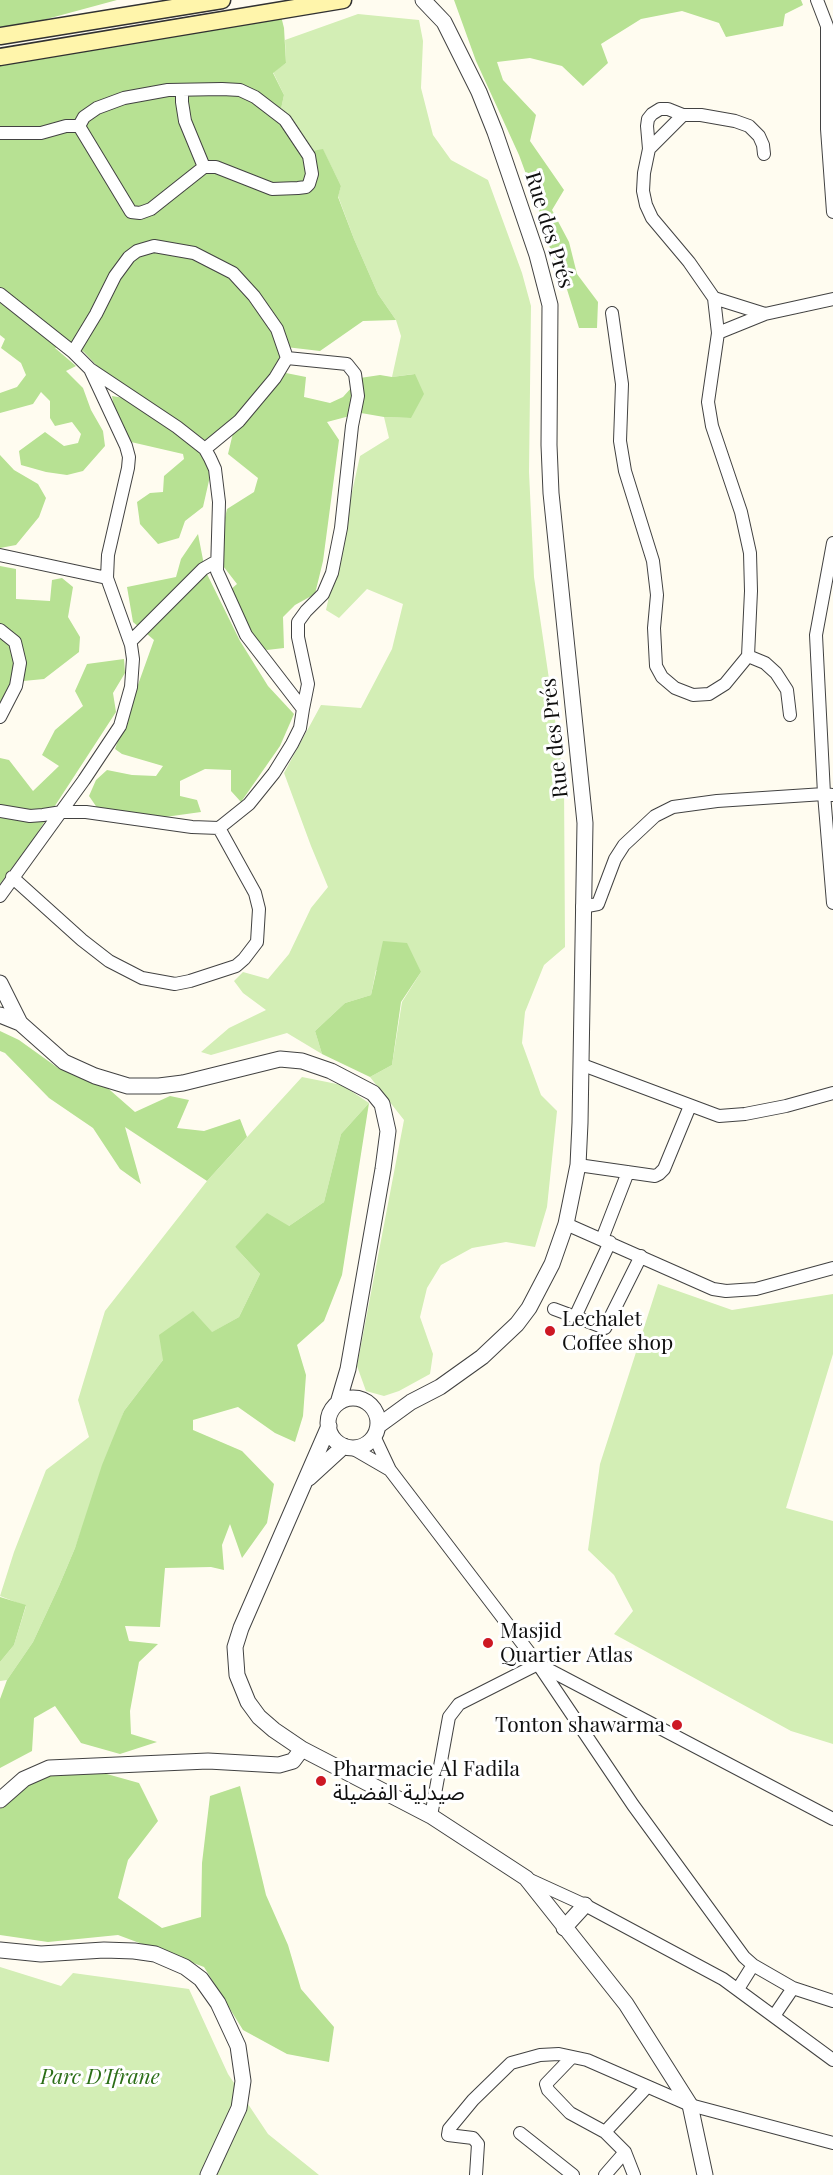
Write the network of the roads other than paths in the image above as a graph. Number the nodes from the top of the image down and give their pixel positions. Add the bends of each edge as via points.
1 (222, 0) edge
2 (343, 0) edge
3 (423, 0) edge
4 (438, 0) edge
5 (817, 0) edge
6 (169, 4) edge
7 (833, 11) edge
8 (444, 22) junction
9 (827, 26) junction
10 (0, 36) edge
11 (0, 57) edge
12 (182, 90) junction
13 (683, 115) junction
14 (79, 126) junction
15 (0, 133) edge
16 (649, 148) junction
17 (764, 154) dead end
18 (204, 167) junction
19 (833, 212) edge
20 (0, 294) edge
21 (714, 298) junction
22 (833, 299) edge
23 (612, 313) dead end
24 (765, 314) junction
25 (717, 333) junction
26 (73, 352) junction
27 (287, 358) junction
28 (90, 369) junction
29 (205, 449) junction
30 (833, 543) edge
31 (0, 555) edge
32 (218, 561) junction
33 (107, 578) junction
34 (0, 630) edge
35 (130, 642) junction
36 (748, 656) junction
37 (303, 709) junction
38 (790, 715) dead end
39 (0, 717) edge
40 (829, 794) edge
41 (0, 811) edge
42 (62, 812) junction
43 (219, 828) junction
44 (12, 877) junction
45 (0, 896) edge
46 (833, 903) edge
47 (582, 907) junction
48 (0, 983) edge
49 (0, 1015) edge
50 (20, 1023) junction
51 (580, 1064) junction
52 (833, 1093) edge
53 (690, 1106) junction
54 (578, 1165) junction
55 (628, 1172) junction
56 (566, 1224) junction
57 (606, 1241) junction
58 (641, 1256) junction
59 (833, 1268) edge
60 (554, 1309) dead end
61 (575, 1317) junction
62 (348, 1369) junction
63 (411, 1402) junction
64 (338, 1403) junction
65 (367, 1403) junction
66 (328, 1426) junction
67 (376, 1431) junction
68 (348, 1447) junction
69 (390, 1470) junction
70 (305, 1482) junction
71 (538, 1664) junction
72 (302, 1749) junction
73 (0, 1800) edge
74 (431, 1816) junction
75 (833, 1819) edge
76 (526, 1878) junction
77 (585, 1905) junction
78 (564, 1928) junction
79 (0, 1950) edge
80 (753, 1965) junction
81 (792, 1988) junction
82 (738, 1989) junction
83 (833, 2001) edge
84 (774, 2016) junction
85 (572, 2057) junction
86 (833, 2060) edge
87 (647, 2087) junction
88 (690, 2105) junction
89 (604, 2132) junction
90 (520, 2133) dead end
91 (833, 2143) edge
92 (625, 2152) junction
93 (559, 2171) edge
94 (208, 2175) edge
95 (476, 2175) edge
96 (573, 2175) edge
97 (605, 2175) edge
98 (634, 2175) edge
99 (705, 2175) edge

1 - 6 main road
2 - 11 main road
3 - 8 street, Rue des Prés
4 - 8 street, Rue des Prés
5 - 9 street
6 - 10 main road
7 - 9 street
8 - 47 street, Rue des Prés via 495,132 550,305 551,493 585,823
9 - 19 street via 827,129
12 - 14 street via 111,102 90,112
12 - 18 street via 185,121
12 - 18 street via 240,90 255,97 285,120 298,137 309,156 312,174 306,187 272,189 216,167
13 - 16 street
13 - 16 street via 668,109 652,114 646,126
13 - 17 street via 749,126 759,136
14 - 15 street via 41,133
14 - 18 street via 131,212 151,209
16 - 21 street via 643,191 645,206
20 - 26 street
21 - 24 street
21 - 25 street
22 - 24 street
23 - 36 street via 622,384 620,441 625,471 653,561 657,595 656,666 675,688 702,695 725,684
24 - 25 street
25 - 36 street via 708,402 750,553
26 - 27 street via 123,264 137,251 154,246 194,253 233,273 277,329
26 - 28 street
27 - 29 street via 245,414
27 - 37 street via 346,364 355,374 358,396 332,573 323,594 298,622 308,684
28 - 29 street
28 - 33 street via 129,457 108,555
29 - 32 street via 215,469 219,502
30 - 40 street via 816,634
31 - 33 street
32 - 35 street via 203,569
32 - 37 street via 217,571 246,635
33 - 35 street
34 - 39 street via 15,642 20,663 15,686
35 - 42 street via 132,687 120,726
36 - 38 street via 776,673 787,690
37 - 43 street via 300,728 274,772 249,804
40 - 46 street
40 - 47 street via 673,807 655,816 624,845 598,904
41 - 42 street via 30,816
42 - 43 street
42 - 44 street
43 - 44 street via 255,893 259,909 257,942 236,966 190,981 175,984 142,978 108,961
44 - 45 street
47 - 51 street, Rue des Prés
48 - 50 street
49 - 50 street
50 - 62 street via 64,1062 128,1086 183,1083 280,1059 302,1061 331,1071 373,1093 382,1104 388,1131
51 - 53 street
51 - 54 street, Rue des Prés
52 - 53 street via 729,1116
53 - 55 street via 659,1174
54 - 55 street
54 - 56 street, Rue des Prés
55 - 57 street
56 - 57 street
56 - 63 street, Rue des Prés via 552,1264 517,1324 482,1357
57 - 58 street
57 - 61 street
58 - 59 street via 713,1289 726,1291 756,1289
58 - 61 street via 607,1326 602,1328
60 - 61 street
62 - 64 street
62 - 65 street
63 - 65 street, Rue des Prés
63 - 67 street, Rue des Prés
64 - 65 street via 345,1399
64 - 66 street
65 - 67 street via 378,1416
66 - 68 street via 331,1434
66 - 70 street
67 - 68 street via 369,1443
67 - 69 street
68 - 69 street
68 - 70 street
69 - 71 street
70 - 72 street via 235,1647 237,1675 248,1702 259,1717
71 - 74 street via 459,1704 449,1717
71 - 75 street
71 - 80 street via 633,1805
72 - 73 street via 293,1761 279,1765 208,1761 49,1768 24,1779
72 - 74 street
74 - 76 street
76 - 77 street
76 - 78 street
77 - 78 street
77 - 82 street
78 - 88 street via 626,2004
79 - 94 street via 155,1954 201,1979 218,2003 238,2046 243,2081 239,2108
80 - 81 street
80 - 82 street
81 - 83 street
81 - 84 street
82 - 84 street
84 - 86 street
85 - 87 street
85 - 89 street via 546,2087 570,2113
85 - 95 street via 540,2055 511,2063 449,2129 447,2133 451,2136 472,2139 478,2144
87 - 88 street
87 - 89 street
88 - 91 street
88 - 99 street
89 - 92 street
90 - 93 street
92 - 97 street
92 - 98 street
93 - 96 street

